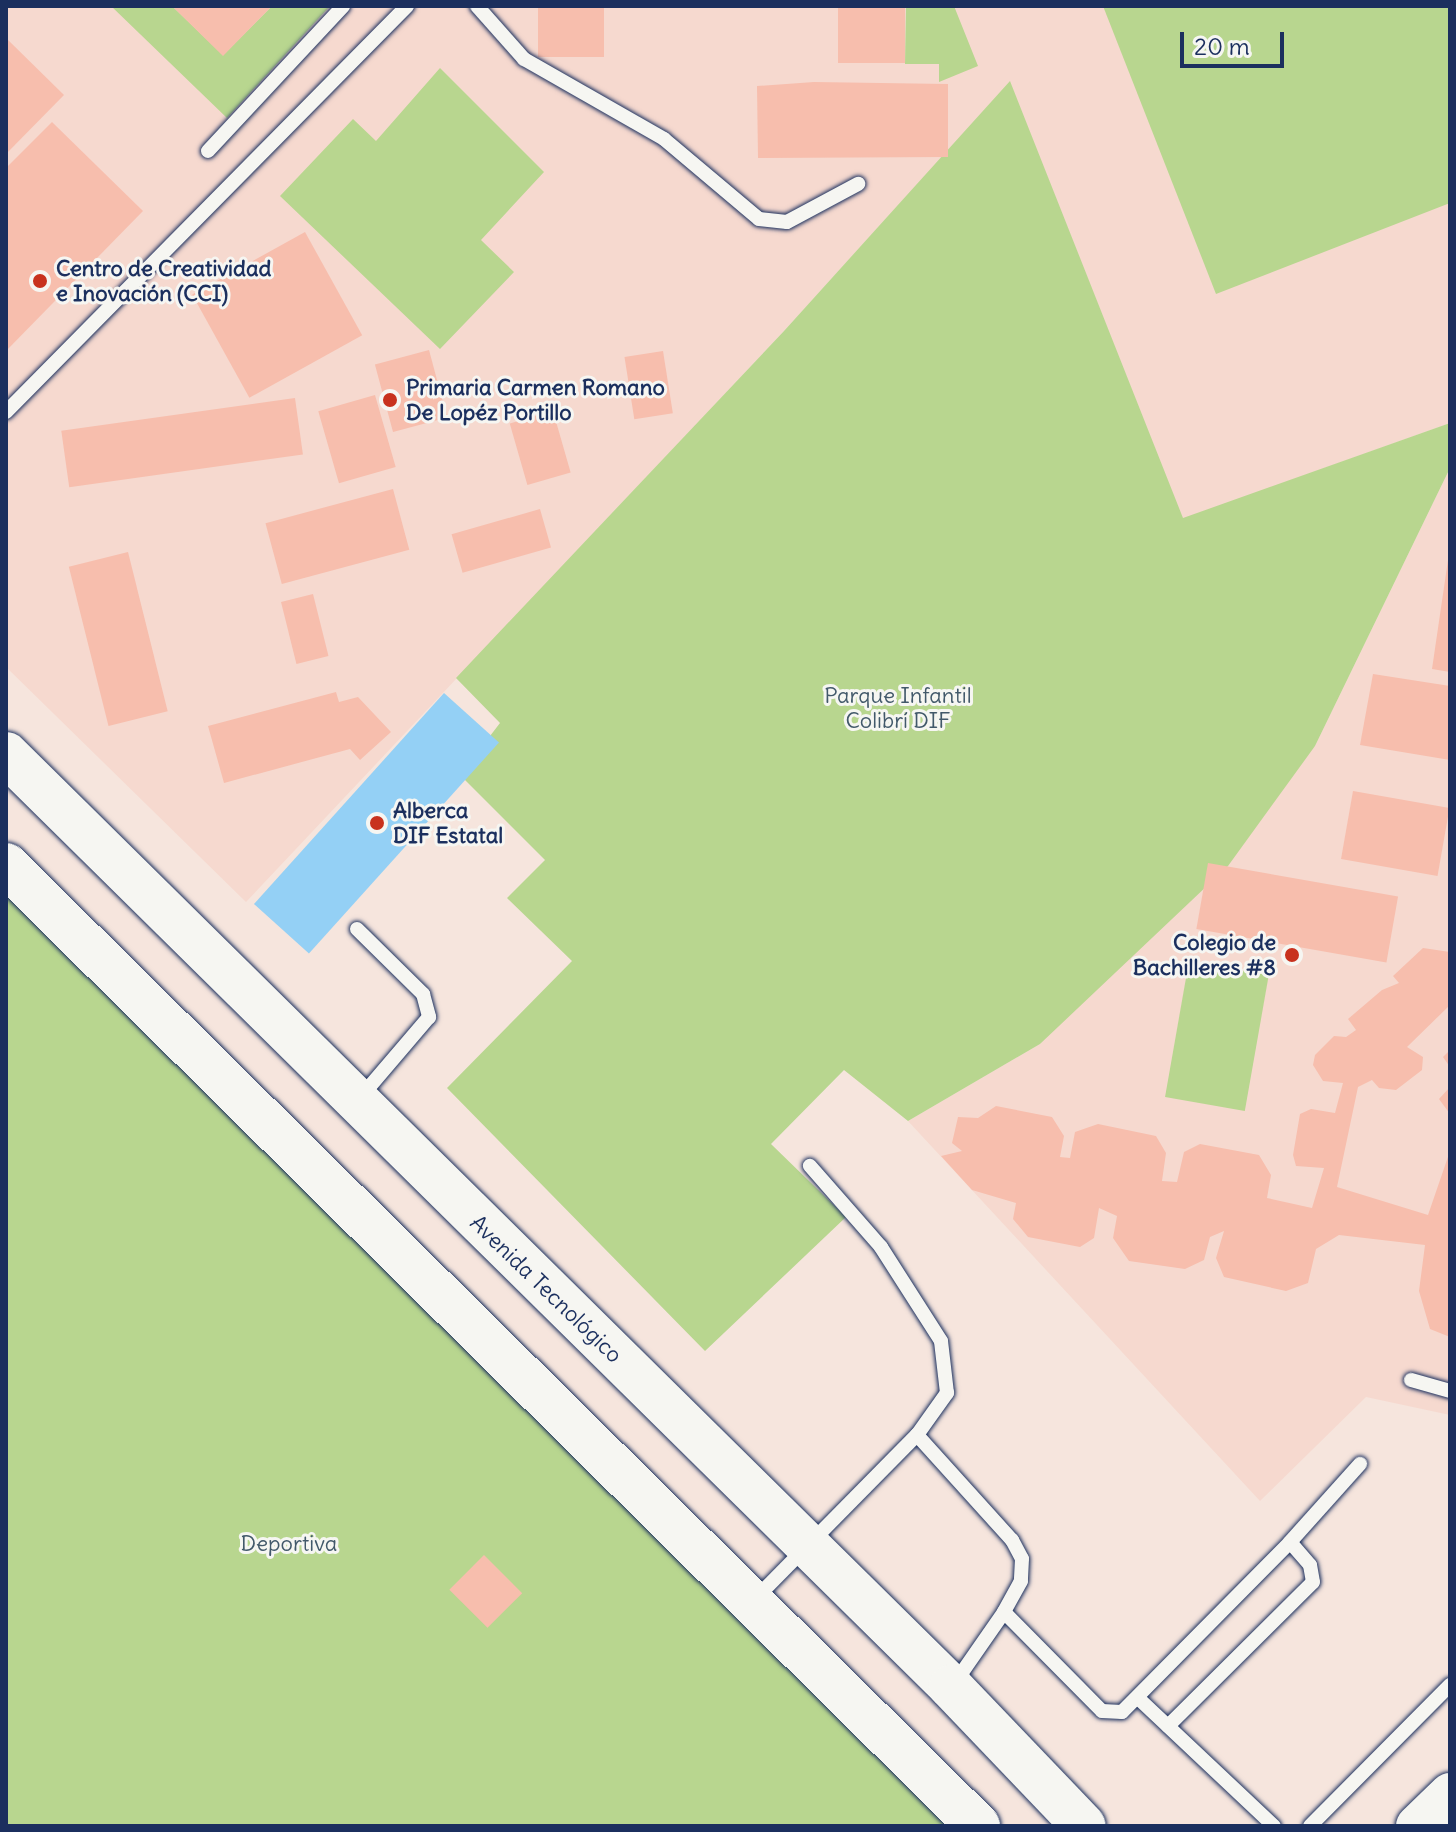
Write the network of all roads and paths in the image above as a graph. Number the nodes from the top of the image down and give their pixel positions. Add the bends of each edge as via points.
1 (343, 6) edge
2 (407, 6) edge
3 (477, 6) edge
4 (208, 151) dead end
5 (858, 184) dead end
6 (6, 412) edge
7 (6, 754) edge
8 (6, 865) edge
9 (357, 929) dead end
10 (356, 1102) junction
11 (810, 1166) dead end
12 (1411, 1380) dead end
13 (1450, 1391) edge
14 (917, 1435) junction
15 (1360, 1464) dead end
16 (1290, 1542) junction
17 (806, 1543) junction
18 (755, 1600) junction
19 (1004, 1612) junction
20 (1450, 1685) edge
21 (951, 1687) junction
22 (1138, 1698) junction
23 (1168, 1726) junction
24 (1450, 1794) edge
25 (978, 1826) edge
26 (1084, 1826) edge
27 (1274, 1826) edge
28 (1310, 1826) edge
29 (1417, 1826) edge

1 - 4 lane
2 - 6 lane
3 - 5 lane via 524,59 664,139 759,219 787,222
7 - 10 main road, Avenida Tecnológico
8 - 18 main road
9 - 10 lane via 423,994 429,1017
10 - 17 main road, Avenida Tecnológico
11 - 14 lane via 881,1247 941,1341 947,1393
12 - 13 lane
14 - 17 lane
14 - 19 lane via 1012,1540 1022,1559 1021,1581
15 - 16 lane
16 - 22 lane
16 - 23 lane via 1310,1565 1313,1582
17 - 18 lane
17 - 21 main road, Avenida Tecnológico
18 - 25 main road
19 - 21 lane
19 - 22 lane via 1102,1711 1116,1714
20 - 28 lane
21 - 26 main road, Avenida Tecnológico
22 - 23 lane
23 - 27 lane
24 - 29 main road

